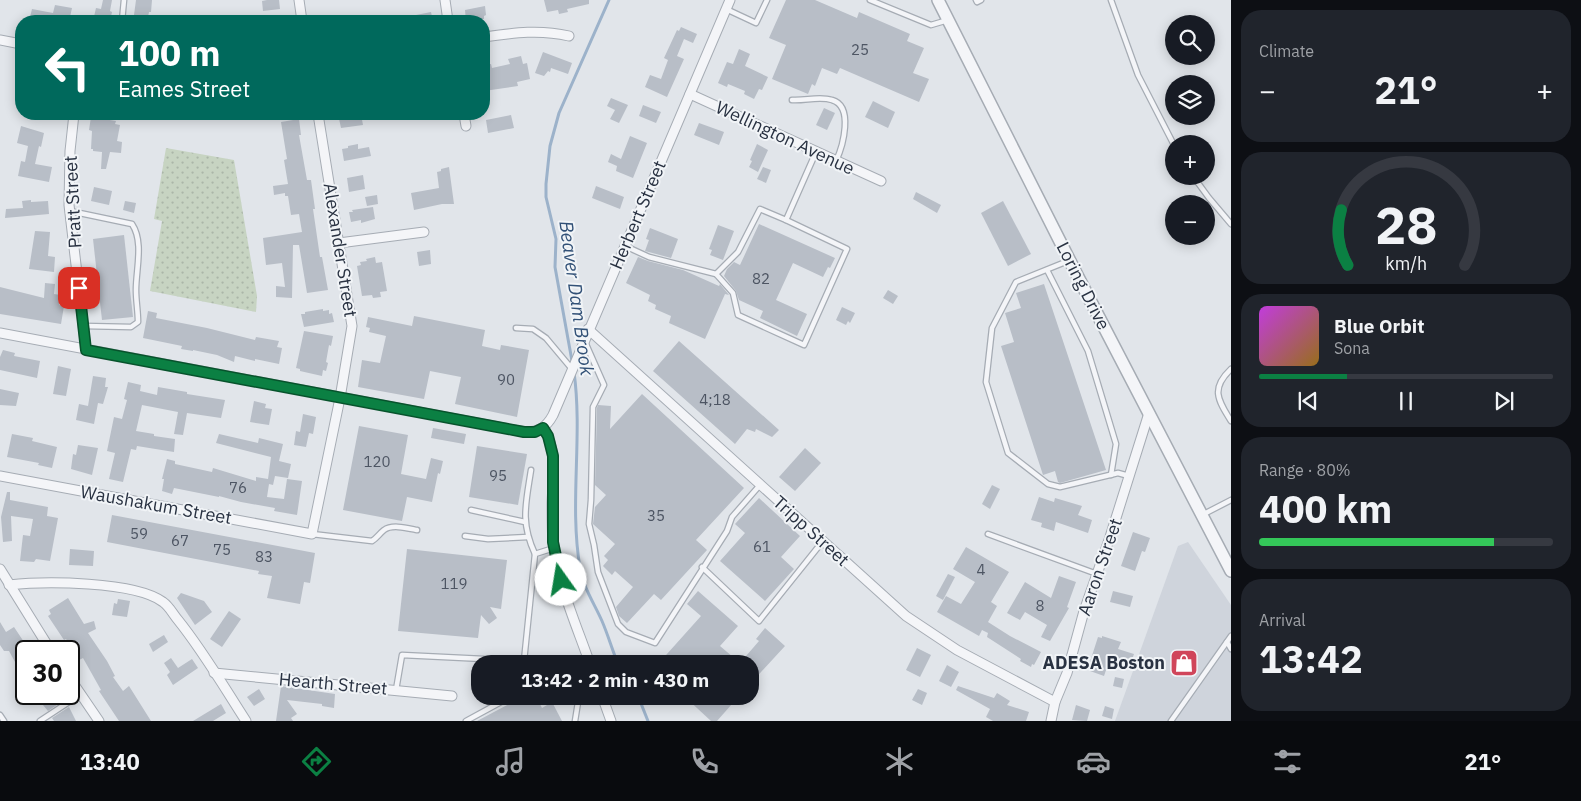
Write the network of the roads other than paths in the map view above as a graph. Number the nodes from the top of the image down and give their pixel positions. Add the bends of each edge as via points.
1 (124, 0) edge
2 (299, 0) edge
3 (445, 0) edge
4 (730, 0) edge
5 (767, 0) edge
6 (870, 0) edge
7 (938, 0) edge
8 (976, 0) edge
9 (981, 0) edge
10 (1111, 0) edge
11 (726, 9) junction
12 (123, 15) edge
13 (301, 15) edge
14 (447, 15) edge
15 (948, 20) junction
16 (490, 36) edge
17 (569, 36) dead end
18 (0, 40) edge
19 (15, 43) edge
20 (690, 94) junction
21 (792, 100) dead end
22 (73, 120) edge
23 (319, 120) edge
24 (465, 120) edge
25 (466, 126) dead end
26 (1168, 135) edge
27 (816, 152) junction
28 (836, 161) junction
29 (881, 181) dead end
30 (1199, 185) edge
31 (70, 211) junction
32 (786, 220) junction
33 (1231, 224) edge
34 (424, 232) dead end
35 (339, 243) junction
36 (624, 246) junction
37 (1070, 261) junction
38 (1047, 270) junction
39 (716, 274) junction
40 (84, 326) junction
41 (516, 328) dead end
42 (588, 329) junction
43 (0, 334) edge
44 (584, 340) junction
45 (86, 350) junction
46 (572, 369) junction
47 (1231, 369) edge
48 (340, 398) junction
49 (1149, 413) junction
50 (1231, 421) edge
51 (543, 428) junction
52 (531, 470) dead end
53 (1111, 475) junction
54 (0, 476) edge
55 (1129, 476) junction
56 (760, 485) junction
57 (1231, 500) edge
58 (471, 510) dead end
59 (1201, 515) junction
60 (525, 522) junction
61 (417, 530) dead end
62 (312, 534) junction
63 (988, 534) dead end
64 (465, 536) dead end
65 (528, 537) junction
66 (823, 541) junction
67 (554, 548) junction
68 (535, 554) junction
69 (702, 568) junction
70 (0, 569) edge
71 (1231, 571) edge
72 (1097, 574) junction
73 (9, 585) junction
74 (1231, 636) edge
75 (44, 640) edge
76 (1228, 642) junction
77 (1231, 649) edge
78 (587, 655) edge
79 (214, 673) junction
80 (396, 690) junction
81 (81, 694) joint
82 (452, 696) dead end
83 (1055, 702) junction
84 (495, 705) edge
85 (578, 705) edge
86 (605, 705) edge
87 (0, 715) edge
88 (4, 721) edge
89 (40, 721) edge
90 (99, 721) edge
91 (246, 721) edge
92 (466, 721) edge
93 (575, 721) edge
94 (611, 721) edge
95 (1051, 721) edge
96 (1170, 721) edge

1 - 12 lane
2 - 13 street
3 - 14 street
4 - 11 street, Herbert Street
5 - 11 lane via 756,23
6 - 15 lane via 931,25
7 - 15 street, Loring Drive
8 - 9 lane
10 - 26 lane via 1138,75
11 - 20 street, Herbert Street
15 - 37 street, Loring Drive
16 - 17 street via 539,31
18 - 19 street
20 - 27 street, Wellington Avenue
20 - 36 street, Herbert Street
21 - 28 lane via 819,98 833,100 842,107 844,134
22 - 31 street, Pratt Street
23 - 35 street, Alexander Street
24 - 25 street
27 - 28 street, Wellington Avenue
27 - 32 lane
28 - 29 street, Wellington Avenue
30 - 33 lane
31 - 40 street, Pratt Street
31 - 40 lane via 132,224 137,232 138,322 131,326
32 - 39 lane via 760,209 738,252
32 - 39 lane via 847,249 804,345 738,315 732,293
34 - 35 street
35 - 48 street, Alexander Street via 352,326
36 - 39 lane via 649,257
36 - 42 street, Herbert Street
37 - 38 lane
37 - 49 street, Loring Drive
38 - 53 lane via 1088,351 1094,370 1116,444
38 - 53 lane via 1016,282 992,328 986,382 1008,453 1048,484 1060,488
40 - 45 street, Pratt Street
41 - 46 lane via 533,329 546,338
42 - 44 street, Herbert Street
42 - 56 street, Tripp Street
43 - 45 street
44 - 46 street, Herbert Street
44 - 69 lane via 604,384 593,407 589,524 598,572 618,624 626,632 655,643
45 - 48 street
46 - 51 street, Herbert Street via 549,423
47 - 50 lane via 1222,378 1217,391
48 - 51 street via 524,432
48 - 62 street, Alexander Street
49 - 55 street, Aaron Street
49 - 59 street, Loring Drive
51 - 67 street via 553,456
52 - 60 lane
53 - 55 lane
54 - 62 street, Waushakum Street
55 - 72 street, Aaron Street
56 - 66 street, Tripp Street
56 - 69 lane via 732,517 727,531
57 - 59 lane
58 - 60 lane
59 - 71 street, Loring Drive
60 - 65 lane
61 - 62 lane via 386,528 372,541
63 - 72 lane
64 - 65 lane via 488,539
65 - 68 lane
66 - 69 lane via 759,621
66 - 83 street, Tripp Street via 919,626
67 - 68 lane
67 - 78 street
68 - 80 lane via 524,661 402,655
70 - 73 street
72 - 83 street, Aaron Street
73 - 75 street
73 - 79 street via 113,586 147,594 164,602
74 - 76 lane
76 - 77 lane
76 - 96 lane
79 - 80 street, Hearth Street
79 - 91 street
80 - 82 street, Hearth Street
81 - 89 lane
81 - 90 street
83 - 95 street, Aaron Street
84 - 92 lane
85 - 93 lane
86 - 94 street
87 - 88 lane

